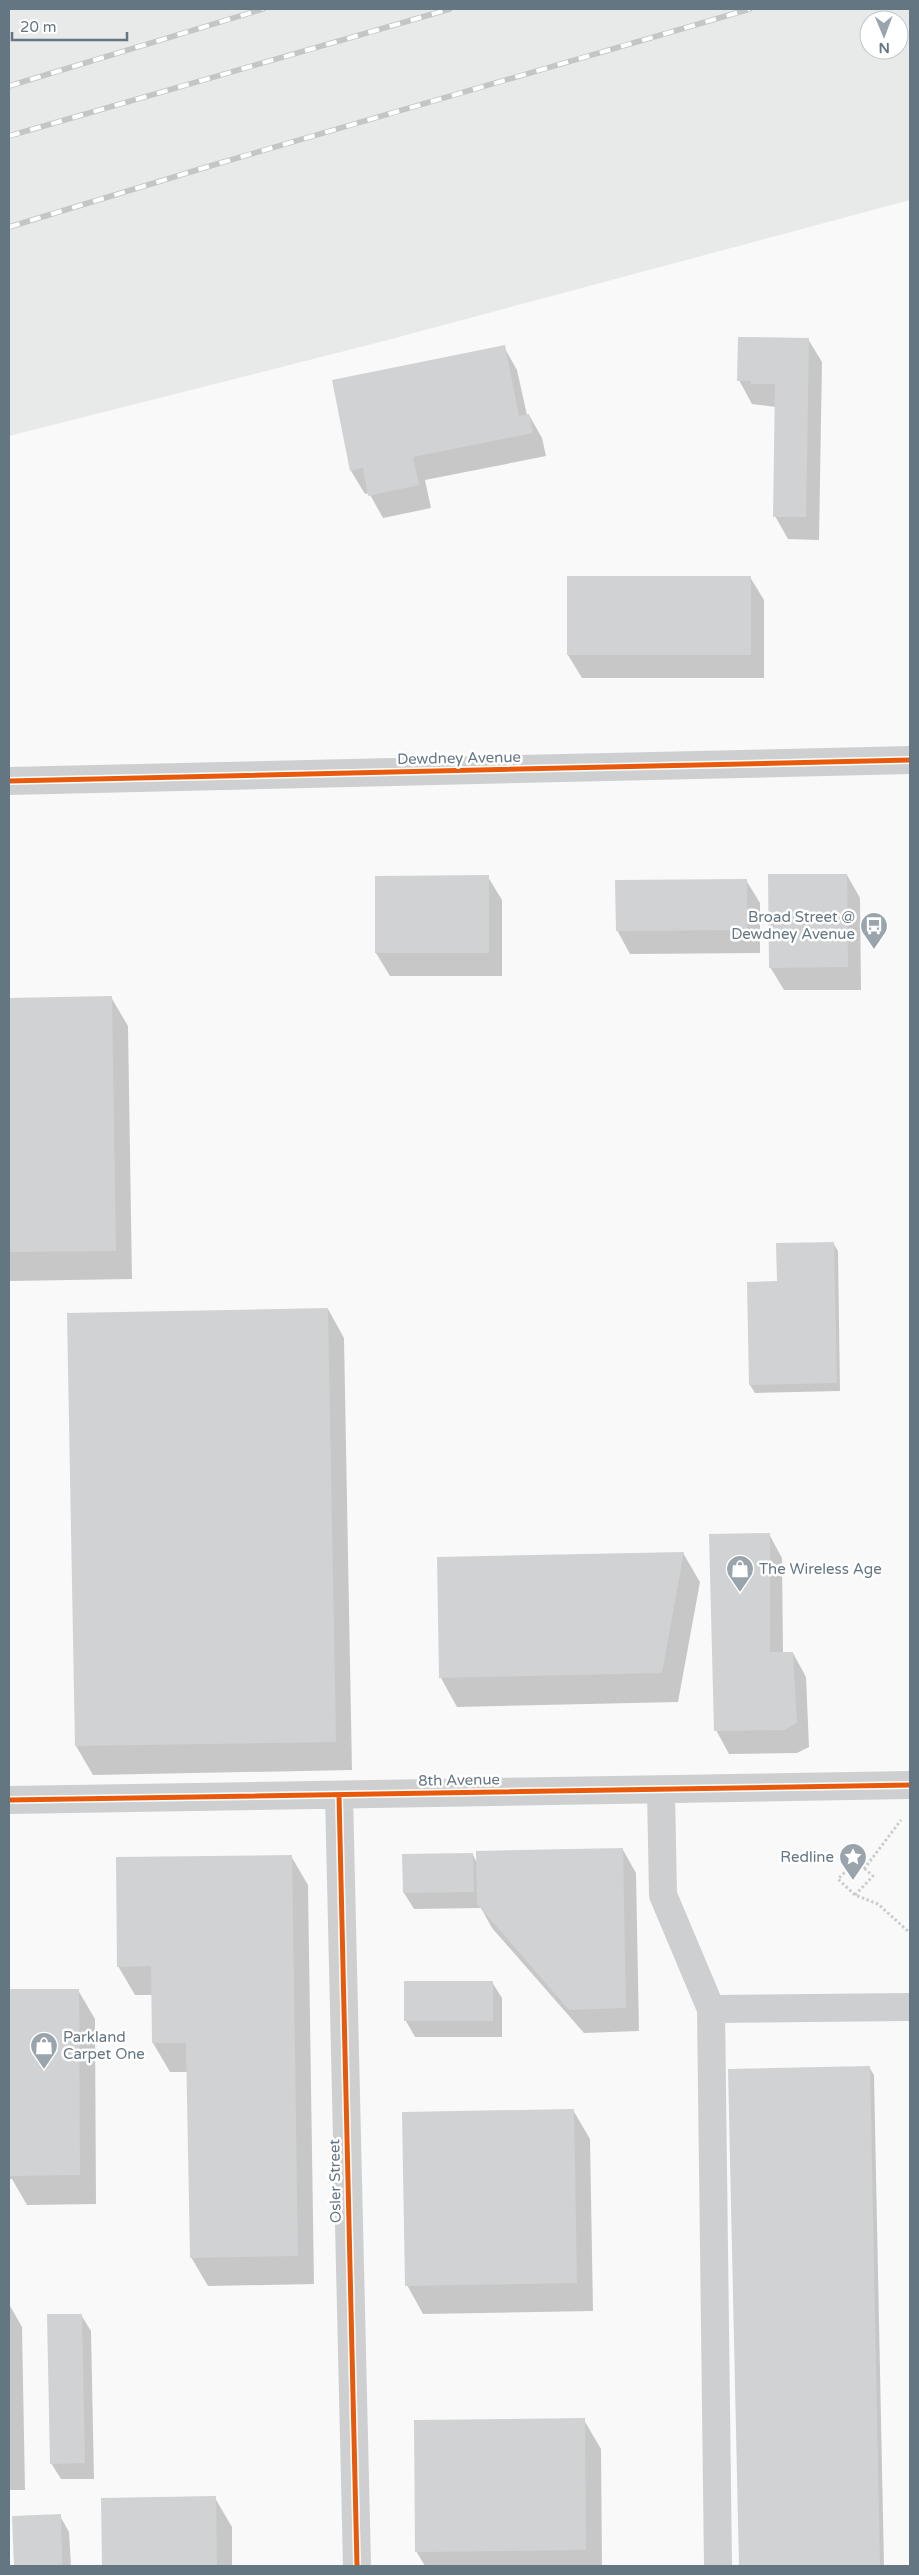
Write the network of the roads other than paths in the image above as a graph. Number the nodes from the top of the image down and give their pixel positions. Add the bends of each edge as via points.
1 (910, 760) edge
2 (9, 781) edge
3 (910, 1785) edge
4 (661, 1790) junction
5 (338, 1794) junction
6 (9, 1800) edge
7 (910, 2007) edge
8 (711, 2009) junction
9 (357, 2566) edge
10 (718, 2566) edge

1 - 2 street, Dewdney Avenue
3 - 4 street, 8th Avenue
4 - 5 street, 8th Avenue
4 - 8 street via 663,1895
5 - 6 street, 8th Avenue
5 - 9 street, Osler Street
7 - 8 street
8 - 10 street

